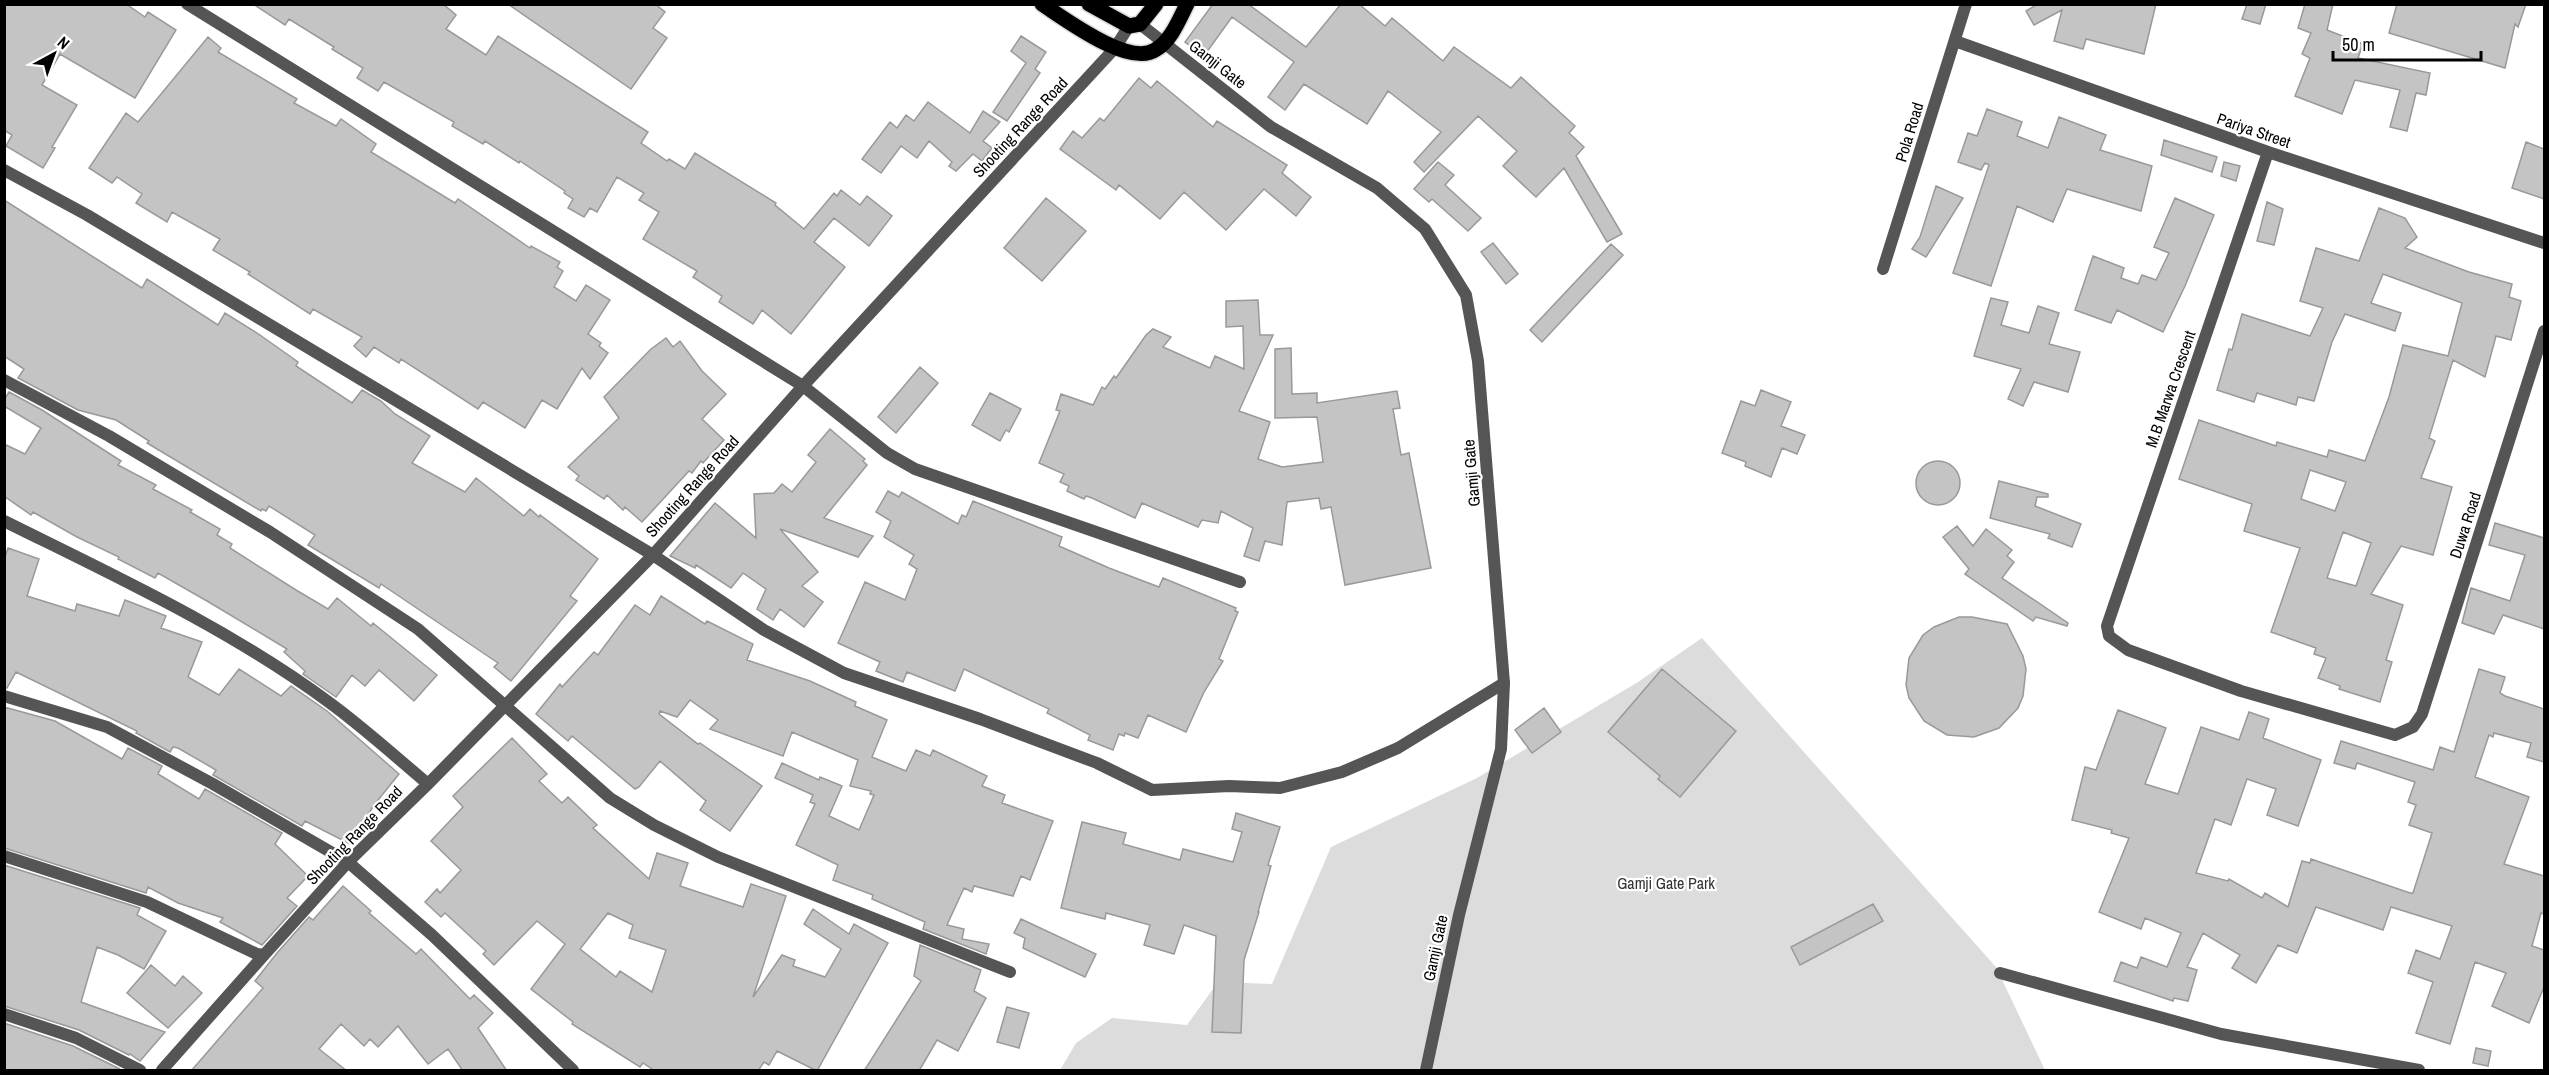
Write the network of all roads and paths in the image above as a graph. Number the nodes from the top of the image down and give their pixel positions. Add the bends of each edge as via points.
1 (187, 4) edge
2 (1042, 4) edge
3 (1089, 4) edge
4 (1156, 4) edge
5 (1187, 4) edge
6 (1966, 4) edge
7 (1129, 24) junction
8 (1955, 41) junction
9 (1164, 42) junction
10 (1115, 48) junction
11 (2268, 153) junction
12 (4, 170) edge
13 (2544, 243) edge
14 (1883, 269) dead end
15 (2544, 332) edge
16 (4, 380) edge
17 (803, 386) junction
18 (4, 521) edge
19 (653, 555) junction
20 (1240, 582) dead end
21 (1504, 683) junction
22 (4, 696) edge
23 (507, 705) junction
24 (2413, 727) joint
25 (428, 784) junction
26 (4, 856) edge
27 (348, 862) junction
28 (264, 955) junction
29 (1010, 972) dead end
30 (2000, 973) dead end
31 (4, 1014) edge
32 (140, 1071) edge
33 (162, 1071) edge
34 (573, 1071) edge
35 (1426, 1071) edge
36 (2419, 1071) edge

1 - 17 street
2 - 10 main road
3 - 7 main road
4 - 7 main road
5 - 9 main road
6 - 8 street, Pola Road
7 - 9 street, Gamji Gate
7 - 10 street, Shooting Range Road
8 - 11 street, Pariya Street
8 - 14 street, Pola Road
9 - 10 main road via 1144,54
9 - 21 street, Gamji Gate via 1271,127 1377,188 1425,229 1466,295 1478,361
10 - 17 street, Shooting Range Road
11 - 13 street, Pariya Street
11 - 24 street, M.B Marwa Crescent via 2107,626 2109,636 2128,650 2241,691 2395,735
12 - 19 street via 87,215
15 - 24 street, Duwa Road via 2422,714
16 - 23 street via 109,436 270,532 418,629
17 - 19 street, Shooting Range Road
17 - 20 street via 887,453 915,469
18 - 25 street via 169,603 268,661 330,703
19 - 21 street via 764,630 844,673 1086,759 1152,790 1280,788 1342,772 1398,748
19 - 23 street, Shooting Range Road
21 - 35 street, Gamji Gate via 1501,749 1459,915
22 - 27 street via 107,727
23 - 25 street, Shooting Range Road
23 - 29 street via 610,798 654,825 718,857
25 - 27 street, Shooting Range Road
26 - 28 street via 147,902
27 - 28 street, Shooting Range Road
27 - 34 street via 432,935
28 - 33 street, Shooting Range Road
30 - 36 street via 2221,1034
31 - 32 street via 76,1038

